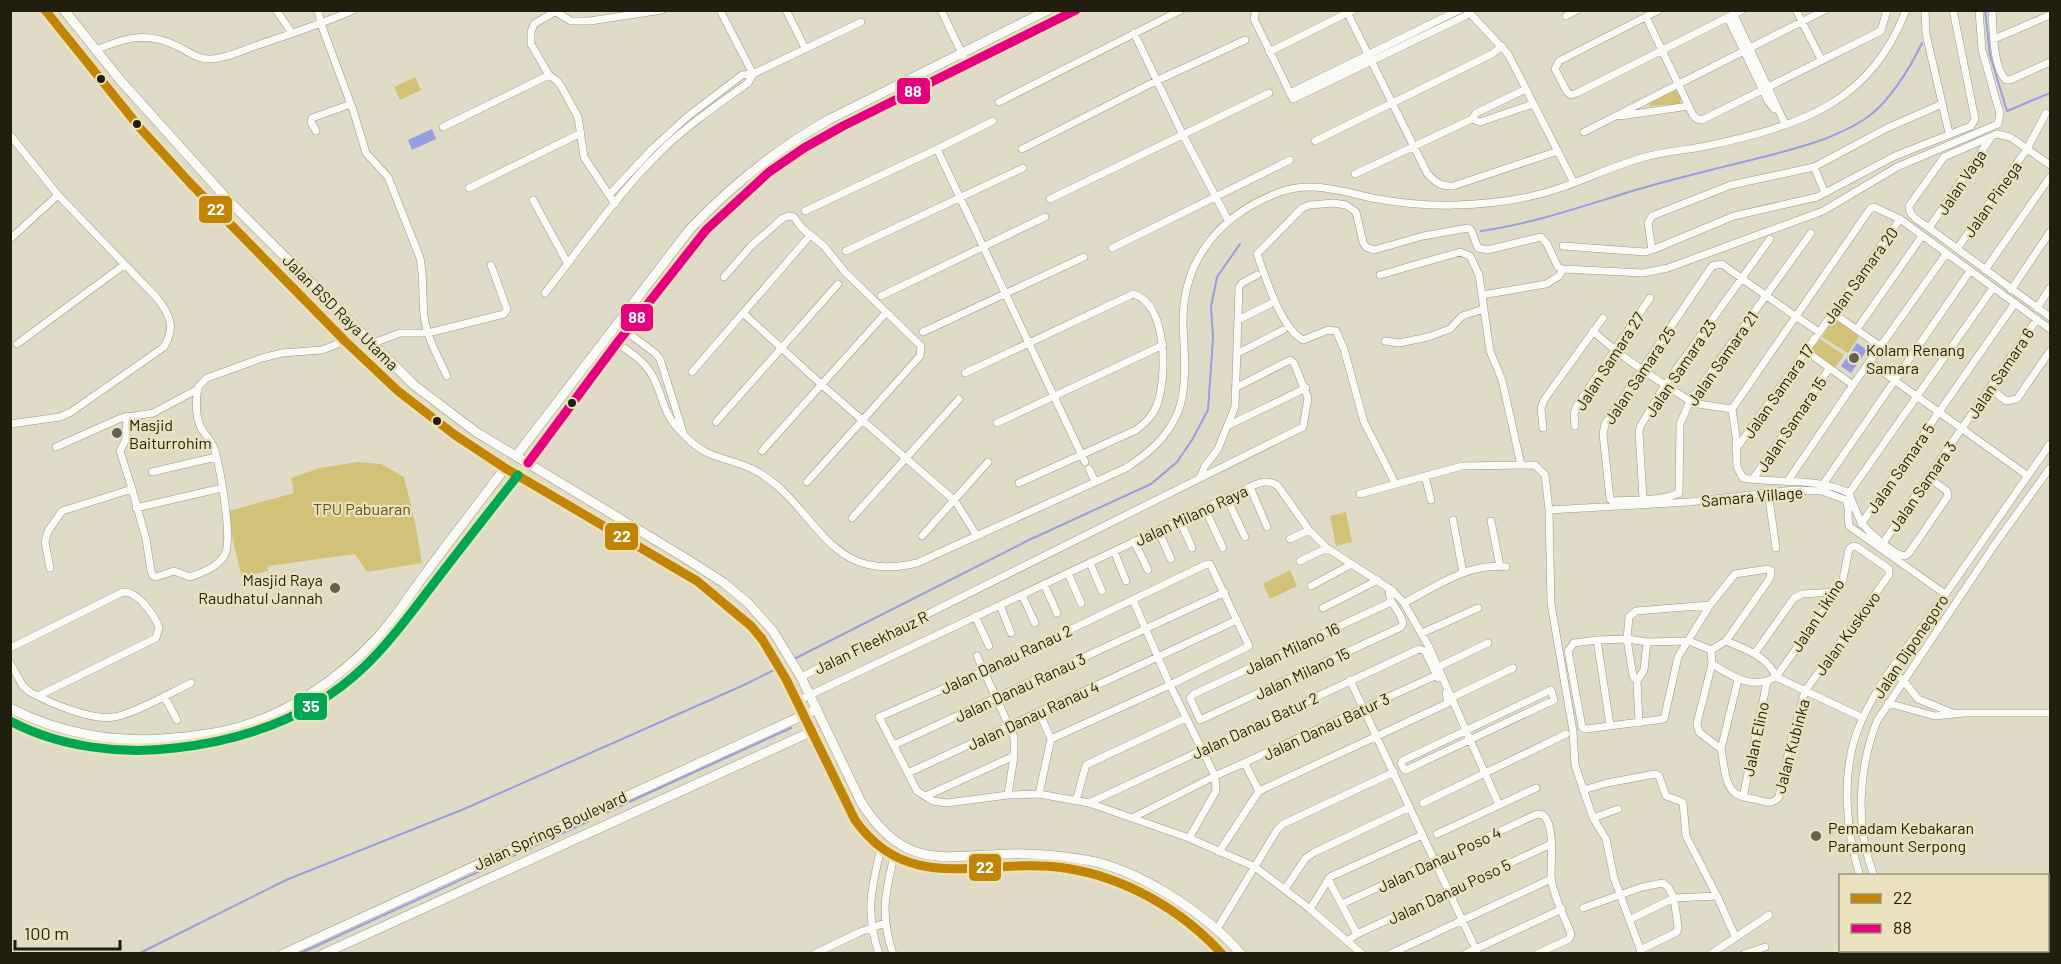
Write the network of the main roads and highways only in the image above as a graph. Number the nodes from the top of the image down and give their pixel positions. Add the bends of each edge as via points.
1 (45, 10) edge
2 (64, 10) edge
3 (1048, 10) edge
4 (1076, 10) edge
5 (228, 200) junction
6 (708, 210) junction
7 (218, 212) junction
8 (717, 218) junction
9 (516, 456) junction
10 (528, 463) junction
11 (505, 468) junction
12 (518, 475) junction
13 (399, 609) junction
14 (409, 616) junction
15 (10, 708) edge
16 (817, 709) junction
17 (803, 714) junction
18 (10, 721) edge
19 (825, 725) junction
20 (811, 731) junction
21 (594, 810) junction
22 (602, 826) junction
23 (1096, 863) junction
24 (1092, 874) junction
25 (344, 949) edge
26 (283, 954) edge
27 (323, 954) edge
28 (1222, 954) edge
29 (1241, 954) edge

1 - 7 main road, Jalan BSD Raya Utama via 140,128
2 - 5 main road, Jalan BSD Raya Utama
3 - 6 main road via 813,128 751,172
4 - 8 main road via 804,148 769,172
5 - 7 main road
5 - 9 main road, Jalan BSD Raya Utama via 414,385 476,432
6 - 8 main road
6 - 9 main road via 665,260
7 - 11 main road, Jalan BSD Raya Utama via 375,370 423,412
8 - 10 main road
9 - 10 main road, Jalan BSD Raya Utama
10 - 16 main road, Jalan BSD Raya Utama via 724,583 760,615 784,647
11 - 12 main road, Jalan BSD Raya Utama
11 - 13 main road
12 - 14 main road
12 - 17 main road, Jalan BSD Raya Utama via 697,581 751,626 786,679
13 - 14 main road
13 - 15 main road via 377,638 316,690 265,718 232,729 156,740 121,739 86,735
14 - 18 main road via 345,684 295,715 239,738 124,751 52,738
16 - 17 main road, Jalan Springs Boulevard
16 - 19 main road, Jalan BSD Raya Utama
17 - 20 main road, Jalan BSD Raya Utama
17 - 21 main road, Jalan Springs Boulevard
19 - 20 main road, Jalan Springs Boulevard
19 - 23 main road, Jalan BSD Raya Utama via 873,821 889,838 910,850 930,857 1031,854
20 - 22 main road, Jalan Springs Boulevard
20 - 24 main road, Jalan BSD Raya Utama via 855,820 870,839 894,856 933,869 1040,866
21 - 22 main road
21 - 26 main road, Jalan Springs Boulevard
22 - 25 main road, Jalan Springs Boulevard
23 - 24 main road
23 - 29 main road, Jalan BSD Raya Utama via 1153,886 1184,905 1217,929
24 - 28 main road, Jalan BSD Raya Utama via 1159,903
25 - 27 main road, Jalan Springs Boulevard

